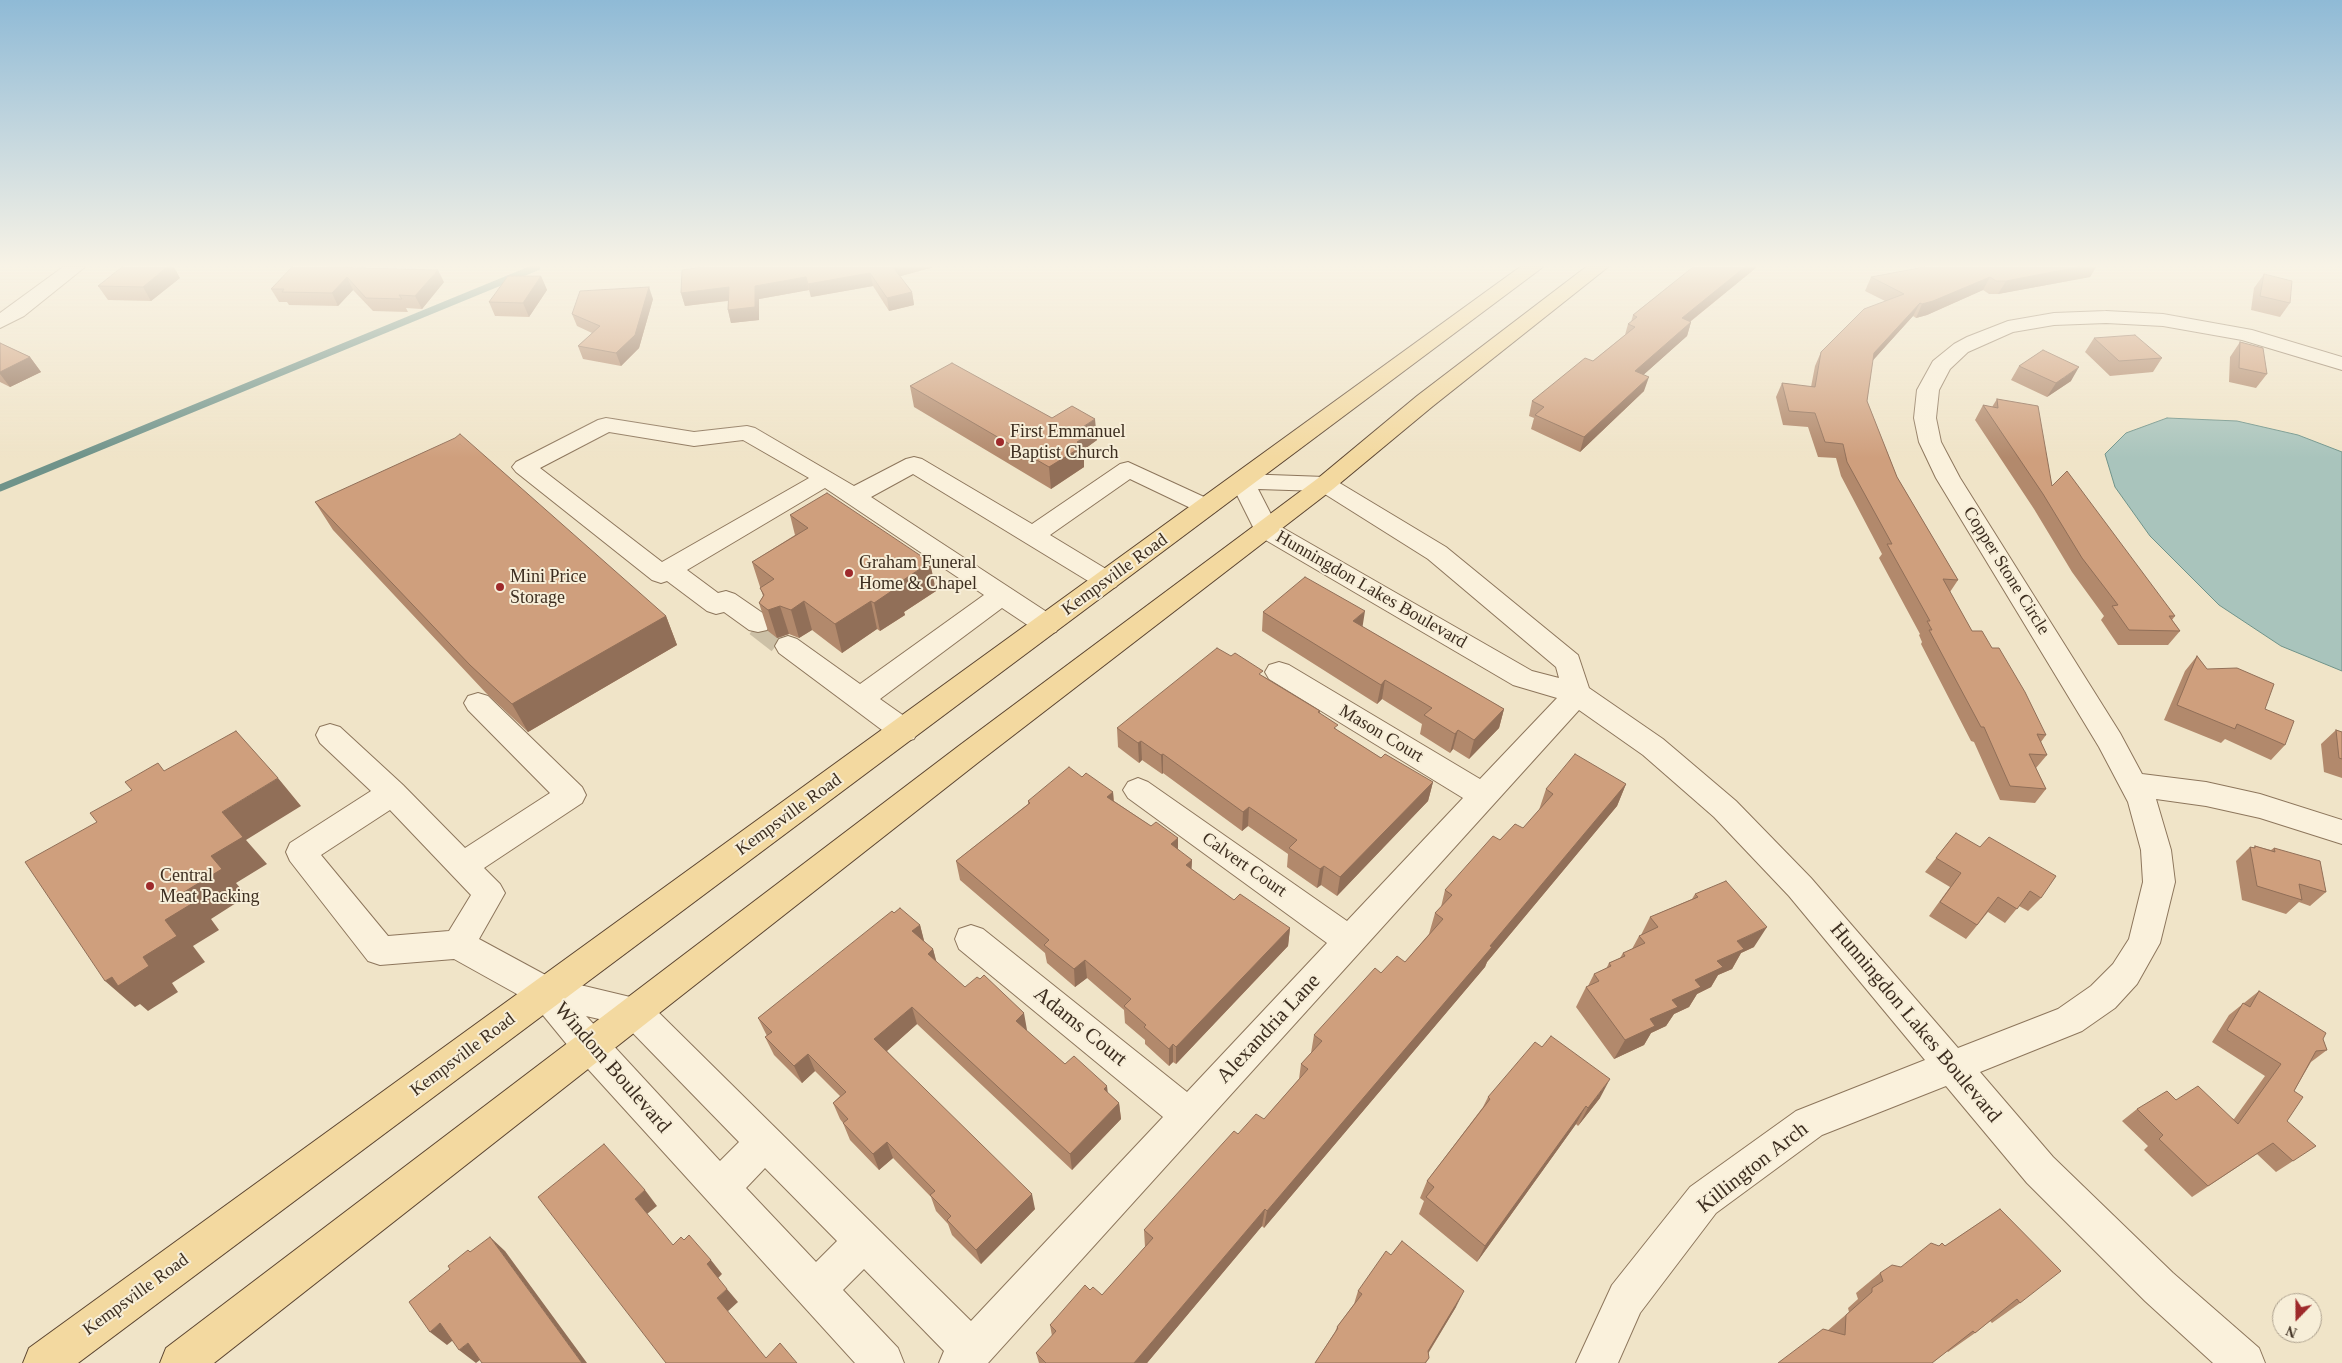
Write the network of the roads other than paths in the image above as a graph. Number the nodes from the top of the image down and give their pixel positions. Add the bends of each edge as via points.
1 (1447, 331) edge
2 (1516, 331) edge
3 (2003, 331) edge
4 (2227, 331) edge
5 (2342, 364) edge
6 (826, 478) junction
7 (1242, 481) junction
8 (1325, 484) junction
9 (854, 496) junction
10 (1208, 507) junction
11 (1266, 528) junction
12 (1033, 536) junction
13 (669, 569) junction
14 (1108, 581) junction
15 (1002, 595) junction
16 (758, 623) tunnel mouth
17 (1047, 626) junction
18 (788, 646) tunnel mouth
19 (1279, 672) dead end
20 (1577, 694) junction
21 (860, 699) junction
22 (478, 703) dead end
23 (904, 731) junction
24 (330, 735) dead end
25 (2134, 784) junction
26 (1138, 790) dead end
27 (392, 793) junction
28 (1484, 796) junction
29 (2342, 832) edge
30 (462, 866) junction
31 (971, 939) dead end
32 (1350, 940) junction
33 (458, 944) junction
34 (546, 992) junction
35 (635, 1012) junction
36 (590, 1047) junction
37 (1952, 1067) junction
38 (1188, 1116) junction
39 (765, 1142) junction
40 (720, 1187) junction
41 (864, 1241) junction
42 (815, 1290) junction
43 (966, 1356) edge
44 (44, 1363) edge
45 (181, 1363) edge
46 (883, 1363) edge
47 (1597, 1363) edge
48 (2244, 1363) edge

1 - 7 main road, Kempsville Road
2 - 8 main road
3 - 25 street, Copper Stone Circle via 1961,348 1941,366 1928,390 1925,418 1930,442 1948,478
4 - 5 street, Copper Stone Circle
6 - 9 street
6 - 13 street
6 - 13 street via 747,433 694,438 606,425 524,467 661,574
7 - 8 street
7 - 10 main road, Kempsville Road
7 - 11 street, Hunningdon Lakes Boulevard
8 - 11 main road
8 - 20 street via 1437,553 1480,588 1568,662
9 - 12 street via 914,464
9 - 15 street
10 - 12 street via 1128,469
10 - 14 main road, Kempsville Road
11 - 20 street, Hunningdon Lakes Boulevard via 1523,678
11 - 35 main road
12 - 14 street
13 - 16 street via 716,605 726,600
14 - 17 main road, Kempsville Road
15 - 17 street
15 - 21 street
17 - 23 main road, Kempsville Road
18 - 21 street
19 - 28 street, Mason Court
20 - 28 street, Alexandria Lane
20 - 37 street, Hunningdon Lakes Boulevard via 1653,747 1725,810 1800,887
21 - 23 street
22 - 30 street via 571,795
23 - 34 main road, Kempsville Road
24 - 27 street
25 - 29 street via 2251,804
25 - 37 street, Copper Stone Circle via 2143,802 2156,850 2159,882 2144,943 2125,974 2103,997 2070,1020
26 - 32 street, Calvert Court
27 - 30 street
27 - 33 street via 301,852 380,951
28 - 32 street, Alexandria Lane
30 - 33 street via 489,893
31 - 38 street, Adams Court
32 - 38 street, Alexandria Lane
33 - 34 street
34 - 35 street, Windom Boulevard
34 - 36 street, Windom Boulevard
34 - 44 main road, Kempsville Road
35 - 36 main road
35 - 39 street
36 - 40 street, Windom Boulevard
36 - 45 main road
37 - 47 street, Killington Arch via 1809,1123 1703,1200 1626,1299
37 - 48 street, Hunningdon Lakes Boulevard via 2040,1170 2159,1287
38 - 43 street, Alexandria Lane
39 - 40 street
39 - 41 street
40 - 42 street, Windom Boulevard
41 - 42 street
41 - 43 street
42 - 46 street, Windom Boulevard

